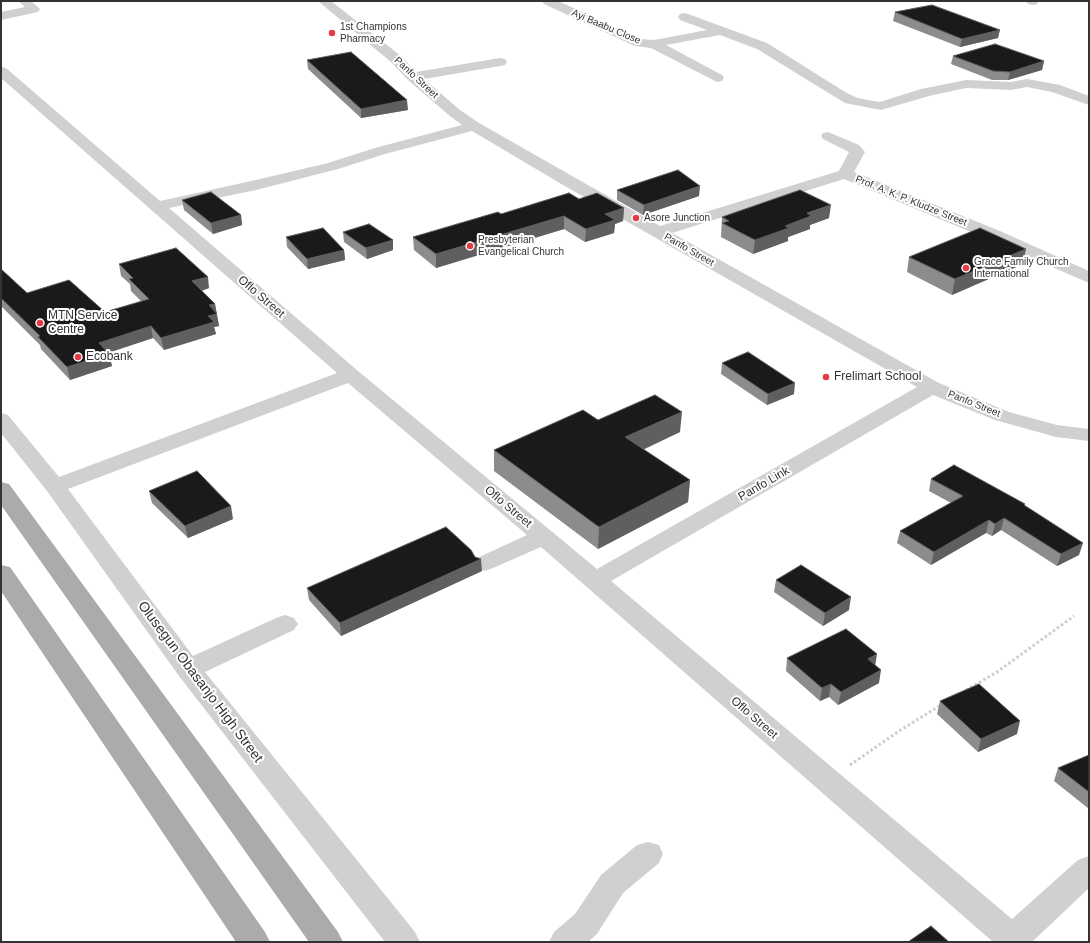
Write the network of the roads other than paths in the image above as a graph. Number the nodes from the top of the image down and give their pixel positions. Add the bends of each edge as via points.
1 (24, 1) edge
2 (324, 1) edge
3 (548, 1) edge
4 (1, 16) edge
5 (684, 17) dead end
6 (721, 31) junction
7 (654, 44) junction
8 (500, 62) dead end
9 (1, 71) edge
10 (413, 77) junction
11 (717, 78) dead end
12 (1089, 101) edge
13 (474, 126) junction
14 (828, 136) dead end
15 (845, 174) junction
16 (158, 206) junction
17 (659, 232) junction
18 (1089, 278) edge
19 (351, 375) junction
20 (932, 387) junction
21 (1, 419) edge
22 (1089, 436) edge
23 (55, 486) junction
24 (1, 489) edge
25 (544, 537) junction
26 (485, 563) dead end
27 (1, 573) edge
28 (595, 580) junction
29 (285, 624) dead end
30 (188, 669) junction
31 (648, 854) dead end
32 (1089, 869) edge
33 (1014, 940) edge
34 (254, 942) edge
35 (327, 942) edge
36 (404, 942) edge
37 (565, 942) edge

1 - 4 street via 34,9
2 - 10 street, Panfo Street via 396,59
3 - 7 street, Ayi Baabu Close via 639,43
5 - 6 street
6 - 7 street, Ayi Baabu Close
6 - 12 street via 762,46 840,95 867,104 881,106 926,92 966,84 1027,84 1055,88
7 - 11 street
8 - 10 street
9 - 16 street, Oflo Street
10 - 13 street, Panfo Street
13 - 16 street via 326,168
13 - 17 street, Panfo Street
14 - 15 street via 854,148 856,152
15 - 17 street, Prof. A. K. P. Kludze Street
15 - 18 street, Prof. A. K. P. Kludze Street via 994,235
16 - 19 street, Oflo Street
17 - 20 street, Panfo Street
19 - 23 street
19 - 25 street, Oflo Street
20 - 22 street, Panfo Street via 1002,416 1056,431
20 - 28 street, Panfo Link
21 - 23 street, Olusegun Obasanjo High Street
23 - 30 street, Olusegun Obasanjo High Street
24 - 35 main road
25 - 26 street
25 - 28 street, Oflo Street
27 - 34 main road
28 - 33 street, Oflo Street
29 - 30 street
30 - 36 street, Olusegun Obasanjo High Street
31 - 37 street via 612,884 586,924
32 - 33 street

